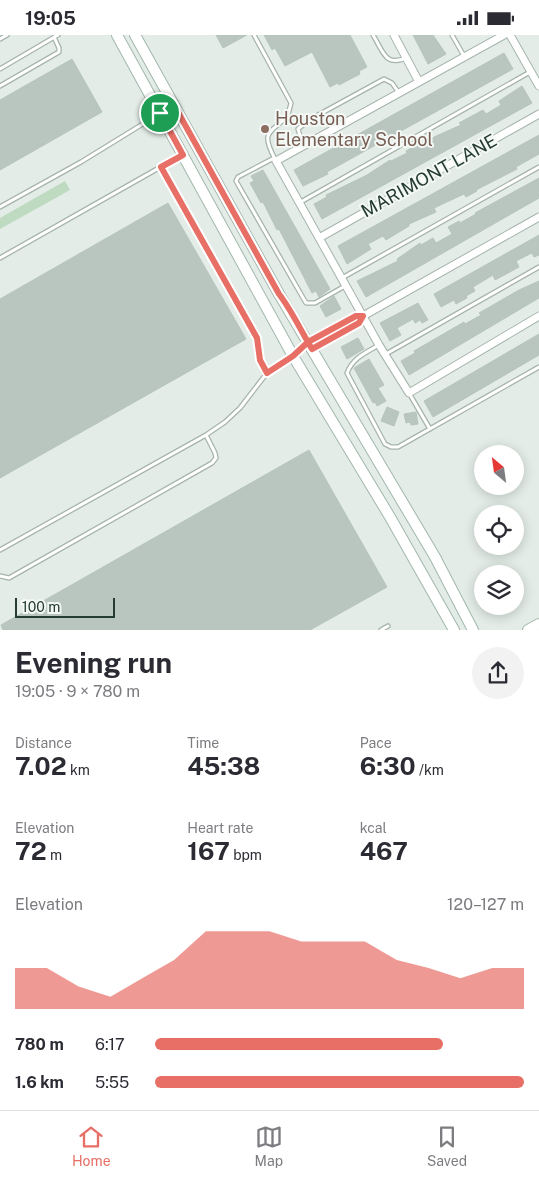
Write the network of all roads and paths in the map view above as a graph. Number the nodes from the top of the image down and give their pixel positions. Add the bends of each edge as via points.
1 (7, 35) edge
2 (58, 35) edge
3 (117, 35) edge
4 (135, 35) edge
5 (254, 35) edge
6 (373, 35) edge
7 (394, 35) edge
8 (452, 35) edge
9 (504, 35) edge
10 (510, 35) edge
11 (54, 37) junction
12 (0, 39) edge
13 (464, 57) junction
14 (406, 58) junction
15 (0, 69) edge
16 (531, 72) junction
17 (419, 82) junction
18 (0, 86) edge
19 (539, 86) edge
20 (399, 93) junction
21 (174, 105) junction
22 (160, 113) junction
23 (539, 114) edge
24 (303, 146) junction
25 (183, 155) junction
26 (275, 160) junction
27 (161, 167) junction
28 (539, 167) edge
29 (299, 203) junction
30 (0, 207) edge
31 (539, 217) edge
32 (319, 238) junction
33 (0, 258) edge
34 (539, 267) edge
35 (342, 278) junction
36 (346, 286) junction
37 (363, 316) junction
38 (539, 316) edge
39 (379, 345) junction
40 (310, 346) junction
41 (385, 354) junction
42 (293, 356) junction
43 (539, 367) edge
44 (267, 373) junction
45 (409, 393) junction
46 (430, 429) junction
47 (206, 435) junction
48 (0, 550) edge
49 (0, 576) edge
50 (539, 624) edge
51 (388, 626) dead end
52 (381, 630) edge
53 (454, 630) edge
54 (473, 630) edge
55 (528, 630) edge

1 - 12 lane
2 - 11 lane
3 - 22 main road
4 - 21 main road
5 - 26 lane via 291,103 288,115 273,127 268,137
6 - 14 lane via 387,59 397,62
7 - 14 street
8 - 13 lane
9 - 13 street
10 - 16 street
11 - 15 lane
11 - 18 lane via 59,52
13 - 17 street
14 - 17 street
16 - 19 street
16 - 29 lane
17 - 20 street
20 - 24 street
20 - 24 lane via 392,83 384,79 309,119 298,129
21 - 22 main road
21 - 40 main road
22 - 25 main road
22 - 30 lane
23 - 32 street, MARIMONT LANE
24 - 26 street
25 - 27 lane
25 - 42 main road
26 - 29 street
26 - 36 lane via 238,177 236,181 306,303 315,303
27 - 33 lane
27 - 44 lane via 257,338 260,360
28 - 35 lane
29 - 32 street
31 - 37 street
32 - 35 street
34 - 41 lane
35 - 36 street
36 - 37 street
37 - 39 street
37 - 40 street via 359,323
38 - 45 street
39 - 41 street
39 - 46 lane via 356,358 347,373 386,444 398,447
40 - 42 main road
40 - 54 main road via 434,557
41 - 45 street
42 - 44 lane
42 - 53 main road
43 - 46 lane
44 - 47 lane via 240,408
45 - 46 lane
47 - 48 lane
47 - 49 lane via 216,453 212,463 10,578
50 - 55 main road
51 - 52 lane

